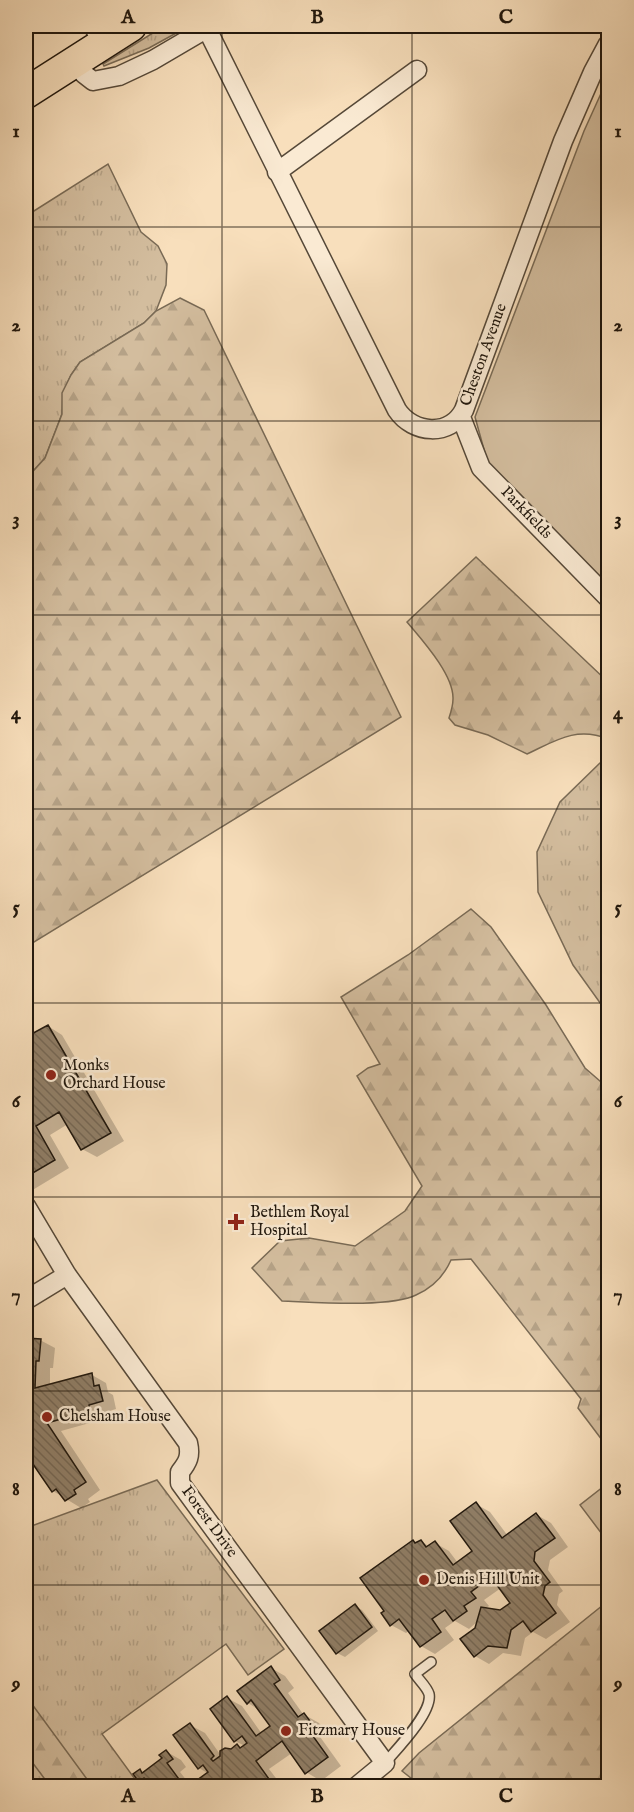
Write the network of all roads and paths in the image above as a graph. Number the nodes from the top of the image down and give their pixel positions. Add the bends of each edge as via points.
1 (131, 26) edge
2 (209, 27) edge
3 (98, 35) edge
4 (609, 44) edge
5 (77, 61) junction
6 (417, 70) dead end
7 (26, 93) edge
8 (277, 172) junction
9 (461, 417) junction
10 (609, 598) edge
11 (26, 1206) edge
12 (67, 1275) junction
13 (26, 1300) edge
14 (431, 1662) dead end
15 (386, 1763) junction
16 (357, 1786) edge

1 - 3 highway
2 - 5 street via 119,76 93,81
2 - 8 street, Cheston Avenue
3 - 5 highway
4 - 9 street, Cheston Avenue via 562,141
5 - 7 highway
6 - 8 street
8 - 9 street, Cheston Avenue via 401,416 429,430 447,427
9 - 10 street, Parkfields via 481,468
11 - 12 street, Forest Drive
12 - 13 street
12 - 15 street, Forest Drive via 188,1443 190,1454 180,1472 180,1483
14 - 15 lane via 415,1674 428,1692 424,1712
15 - 16 street

